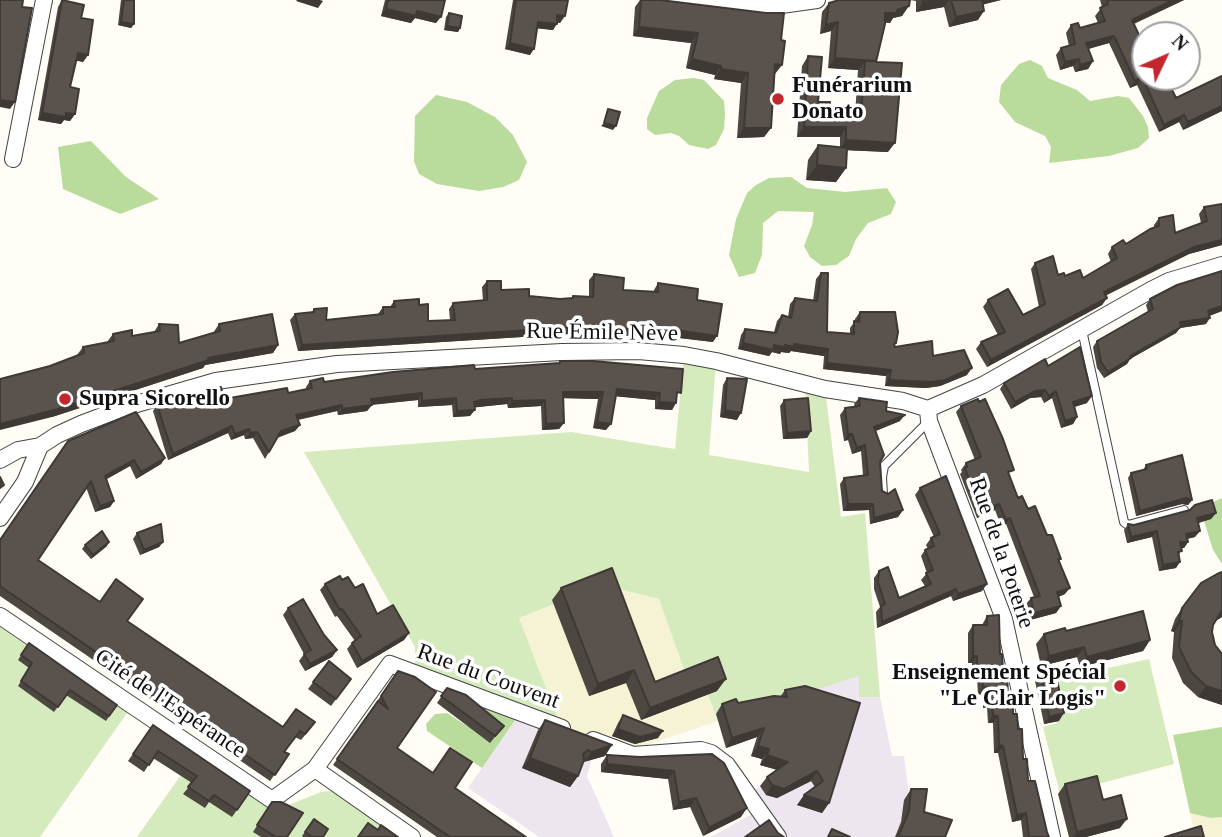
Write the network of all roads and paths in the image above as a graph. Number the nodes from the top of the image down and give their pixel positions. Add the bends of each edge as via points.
1 (44, 0) edge
2 (657, 0) edge
3 (817, 0) edge
4 (13, 159) dead end
5 (1222, 265) edge
6 (1082, 330) junction
7 (928, 415) junction
8 (40, 446) junction
9 (0, 460) edge
10 (883, 494) edge
11 (1184, 510) edge
12 (0, 518) edge
13 (0, 616) edge
14 (315, 769) junction
15 (412, 837) edge
16 (778, 837) edge
17 (1052, 837) edge

1 - 4 street
2 - 3 street via 760,8
5 - 6 street via 1169,281
6 - 7 street
6 - 11 lane via 1124,522 1128,525
7 - 8 street, Rue Émile Nève via 904,401 684,355 562,352 338,364 229,378 127,407
7 - 10 lane via 884,466
7 - 17 street, Rue de la Poterie via 1004,619
8 - 9 street, Rue Émile Nève
8 - 12 street via 25,482
13 - 14 street, Cité de l'Espérance via 272,800
14 - 15 street
14 - 16 street, Rue du Couvent via 390,664 632,755 711,752 727,765

